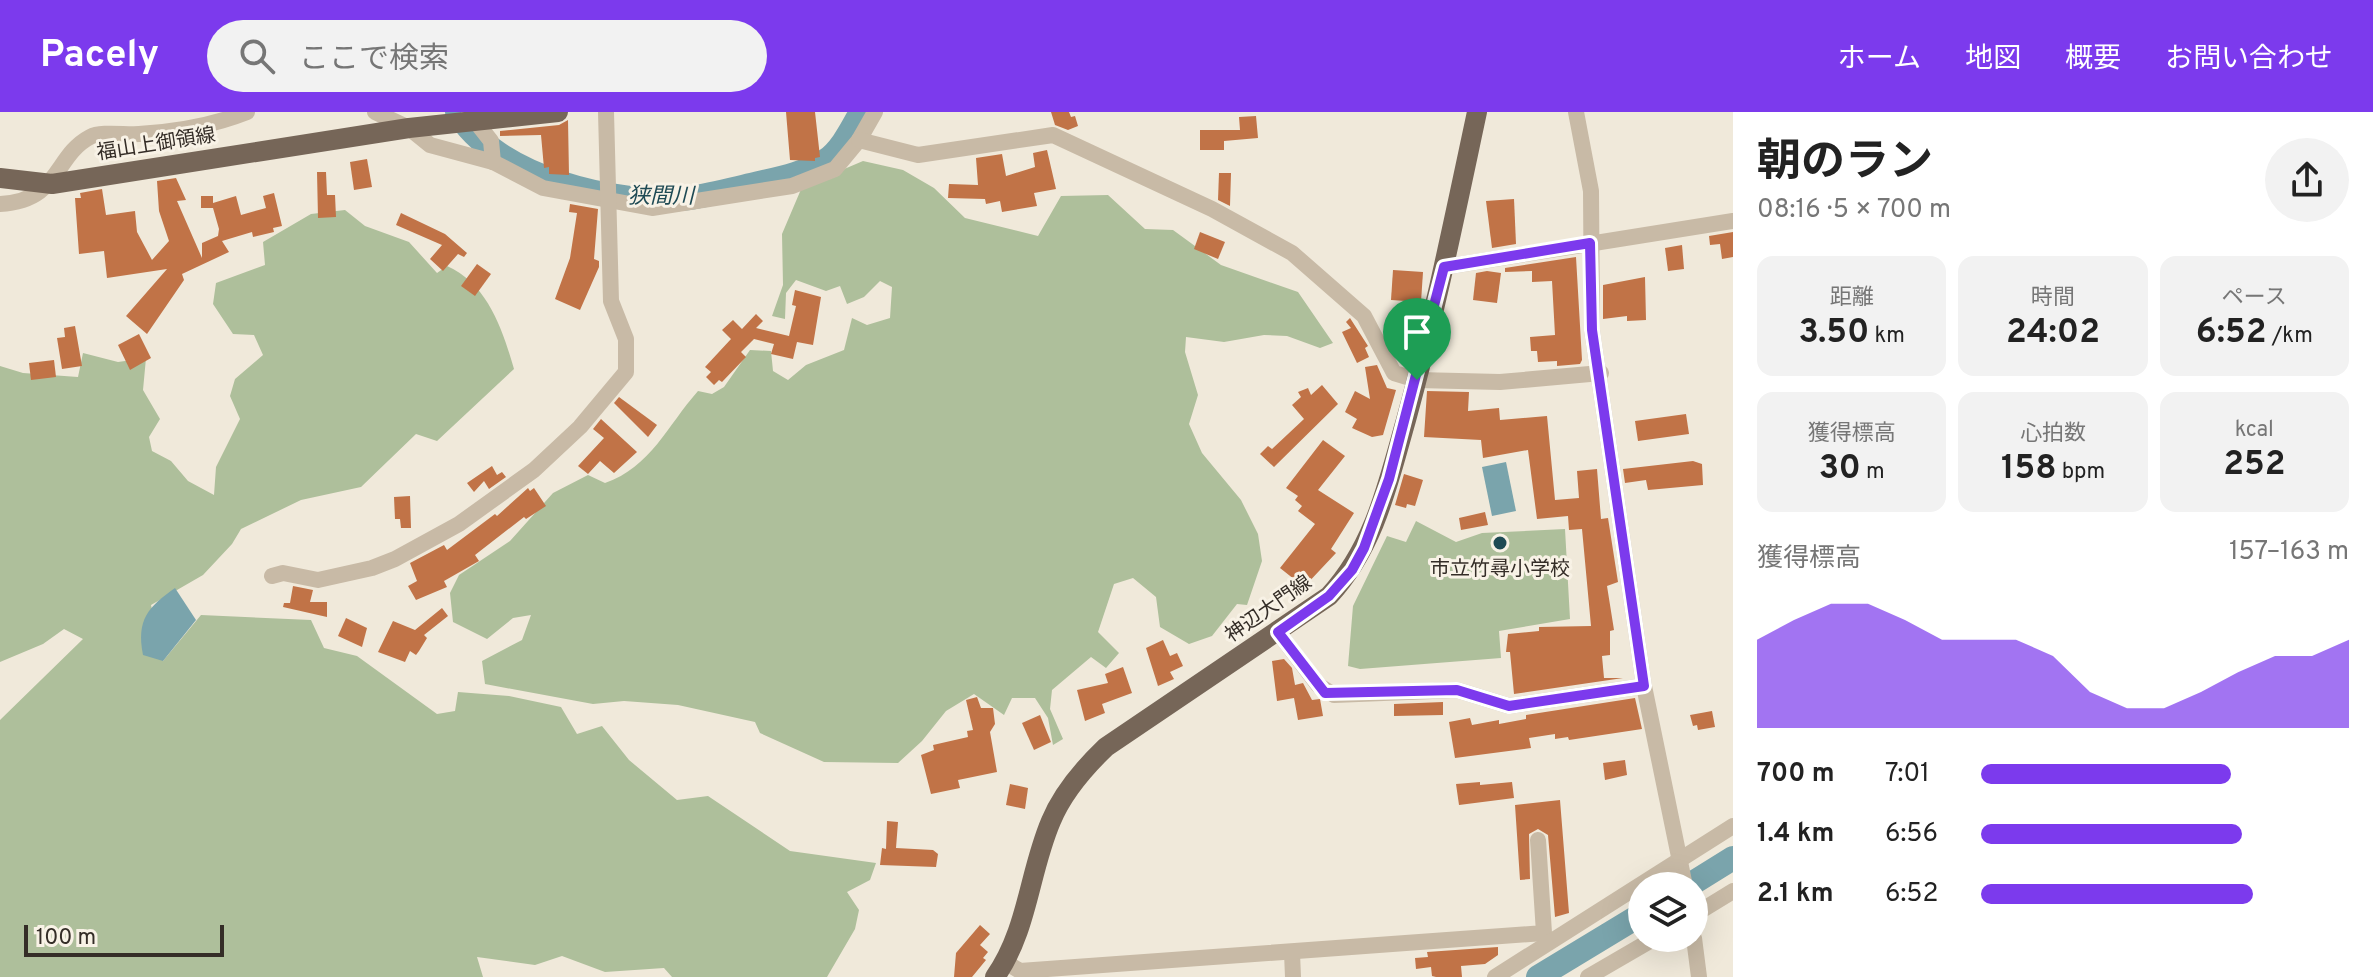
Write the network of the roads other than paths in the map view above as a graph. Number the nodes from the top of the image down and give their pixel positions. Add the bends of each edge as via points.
1 (247, 112) edge
2 (375, 112) edge
3 (558, 112) edge
4 (606, 112) edge
5 (875, 112) edge
6 (1477, 112) edge
7 (1576, 112) edge
8 (467, 119) edge
9 (409, 128) junction
10 (859, 140) junction
11 (493, 154) junction
12 (0, 178) edge
13 (52, 184) junction
14 (608, 195) junction
15 (0, 204) edge
16 (1733, 221) edge
17 (1590, 243) junction
18 (1444, 267) junction
19 (1601, 373) junction
20 (1417, 380) junction
21 (272, 576) dead end
22 (1278, 632) junction
23 (1644, 686) junction
24 (1733, 826) edge
25 (1538, 840) dead end
26 (1680, 862) junction
27 (1682, 872) edge
28 (1733, 891) edge
29 (1708, 906) edge
30 (1591, 919) junction
31 (1544, 933) junction
32 (1631, 952) edge
33 (1696, 952) edge
34 (1292, 953) junction
35 (1000, 970) edge
36 (1293, 977) edge
37 (1495, 977) edge
38 (1588, 977) edge
39 (1699, 977) edge

1 - 13 street via 180,128 91,136 72,153
2 - 9 street
3 - 8 main road, 福山上御領線
4 - 14 street
5 - 10 street
6 - 18 main road, 神辺大門線
7 - 17 street via 1591,191
8 - 9 main road, 福山上御領線
8 - 11 street
9 - 11 street via 430,145
9 - 13 main road, 福山上御領線
10 - 14 street via 835,169 792,186 663,207
10 - 20 street via 918,155 1053,135 1212,209 1292,253 1364,316 1394,373
11 - 14 street via 543,188
12 - 13 main road, 福山上御領線
13 - 15 street
14 - 21 street via 611,301 629,359 626,372 580,427 534,470 459,524 395,559 318,580
16 - 17 street
17 - 18 street
17 - 19 street via 1592,330
18 - 20 main road, 神辺大門線
19 - 20 street via 1500,382
19 - 23 street
20 - 22 main road, 神辺大門線 via 1376,519 1352,570 1329,596
22 - 23 street via 1318,685 1334,695 1457,690 1509,706
22 - 35 main road, 神辺大門線 via 1106,747 1083,769 1051,821 1022,923
23 - 26 street
24 - 26 street
25 - 31 street
26 - 27 street
26 - 30 street
28 - 29 street
30 - 31 street
30 - 37 street
31 - 34 street
32 - 38 street
33 - 39 street
34 - 35 street
34 - 36 street

